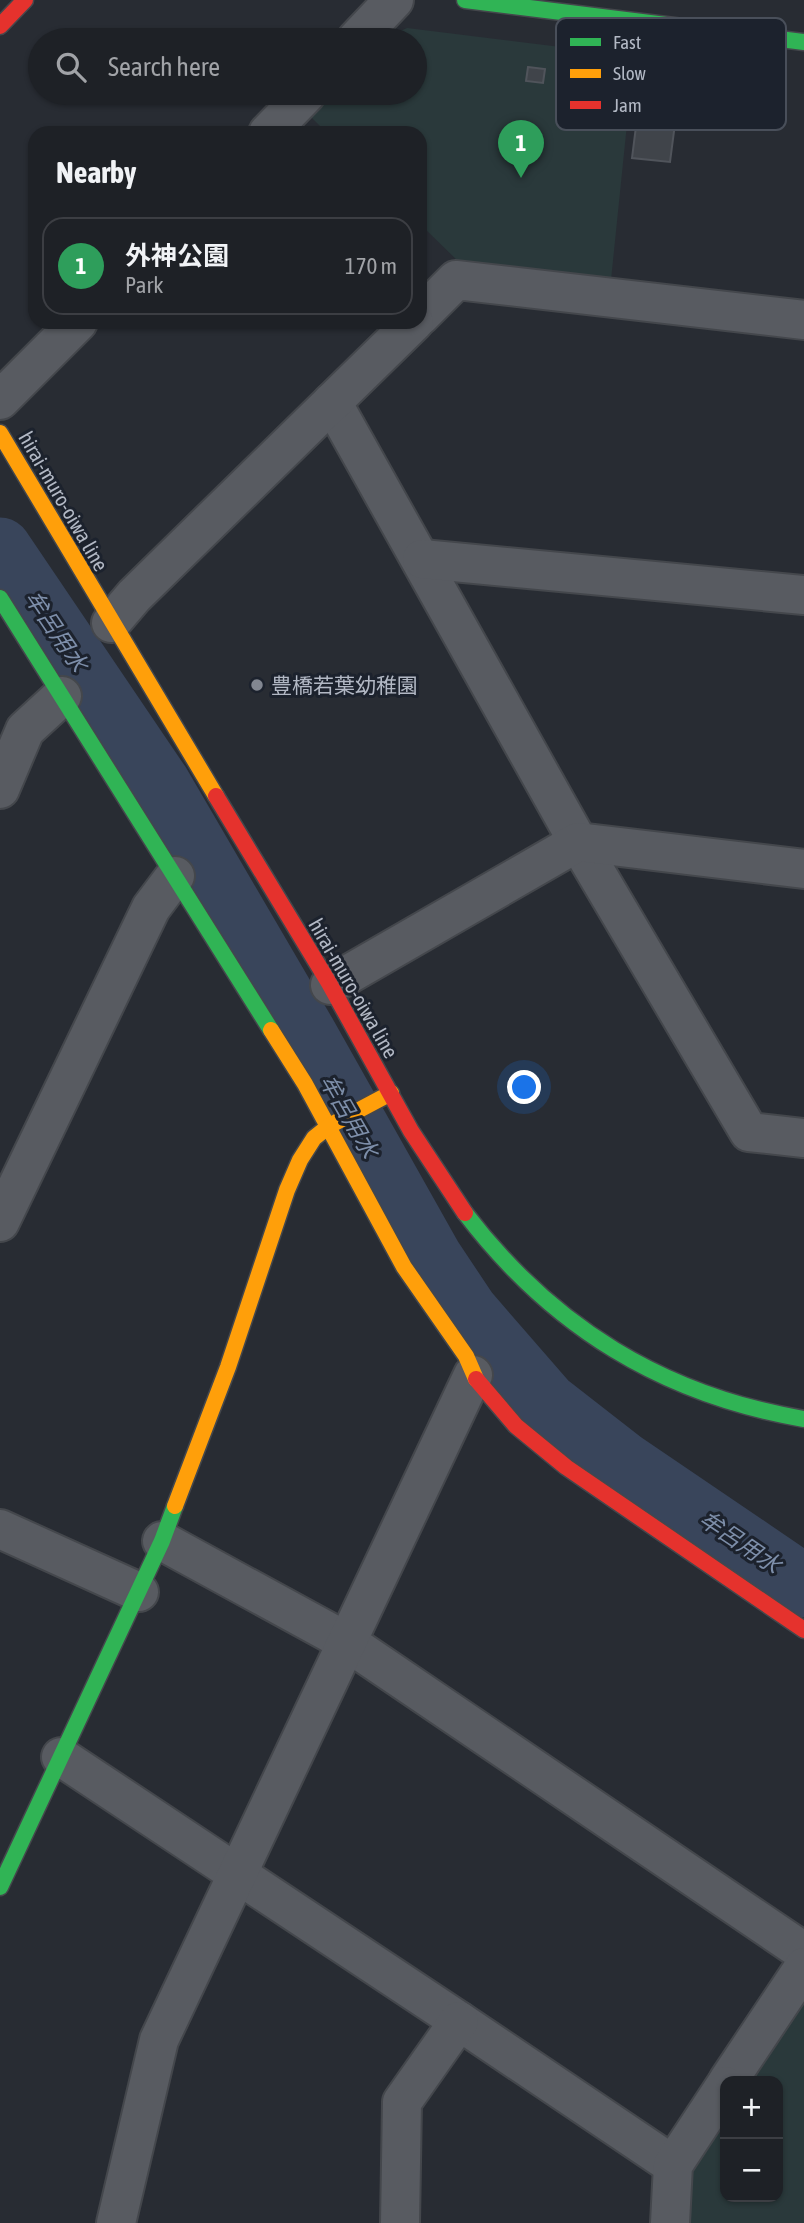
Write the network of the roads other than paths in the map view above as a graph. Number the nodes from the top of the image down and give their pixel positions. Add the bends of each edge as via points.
1 (25, 0) edge
2 (394, 0) edge
3 (465, 0) edge
4 (610, 18) edge
5 (0, 26) edge
6 (367, 28) edge
7 (786, 40) edge
8 (804, 42) edge
9 (295, 105) edge
10 (275, 126) edge
11 (427, 309) edge
12 (804, 320) edge
13 (71, 329) edge
14 (407, 329) edge
15 (0, 400) edge
16 (332, 402) junction
17 (0, 433) edge
18 (422, 559) junction
19 (804, 595) edge
20 (0, 598) edge
21 (111, 623) junction
22 (62, 696) junction
23 (0, 789) edge
24 (578, 842) junction
25 (804, 869) edge
26 (174, 876) junction
27 (330, 985) junction
28 (391, 1093) junction
29 (333, 1124) junction
30 (804, 1138) edge
31 (0, 1222) edge
32 (473, 1375) junction
33 (804, 1419) edge
34 (0, 1529) edge
35 (162, 1541) junction
36 (139, 1592) junction
37 (804, 1630) edge
38 (347, 1642) junction
39 (61, 1757) junction
40 (237, 1874) junction
41 (0, 1887) edge
42 (804, 1952) edge
43 (804, 1967) edge
44 (459, 2021) junction
45 (731, 2076) edge
46 (720, 2094) edge
47 (673, 2165) junction
48 (116, 2223) edge
49 (400, 2223) edge
50 (670, 2223) edge

1 - 5 street
2 - 6 street
3 - 4 street
7 - 8 street
9 - 10 street
11 - 12 street via 456,280
13 - 15 street
14 - 16 street
16 - 18 street
16 - 21 street
17 - 21 street, hirai-muro-oiwa line
18 - 19 street
18 - 24 street
20 - 22 street
21 - 27 street, hirai-muro-oiwa line
22 - 23 street via 25,730
22 - 26 street
24 - 25 street
24 - 27 street
24 - 30 street via 749,1132
26 - 29 street
26 - 31 street via 151,908
27 - 28 street, hirai-muro-oiwa line
28 - 29 street
28 - 33 street, hirai-muro-oiwa line via 461,1208 508,1265 568,1320 621,1355 673,1381 733,1403
29 - 32 street via 404,1267 466,1356
29 - 35 street via 314,1138 287,1190 228,1367
32 - 37 street via 516,1426 566,1468
32 - 38 street
34 - 36 street
35 - 36 street
35 - 38 street
36 - 39 street
38 - 40 street
38 - 42 street
39 - 40 street
39 - 41 street
40 - 44 street
40 - 48 street via 159,2040
43 - 45 street
44 - 47 street
44 - 49 street via 402,2102
46 - 47 street
47 - 50 street

